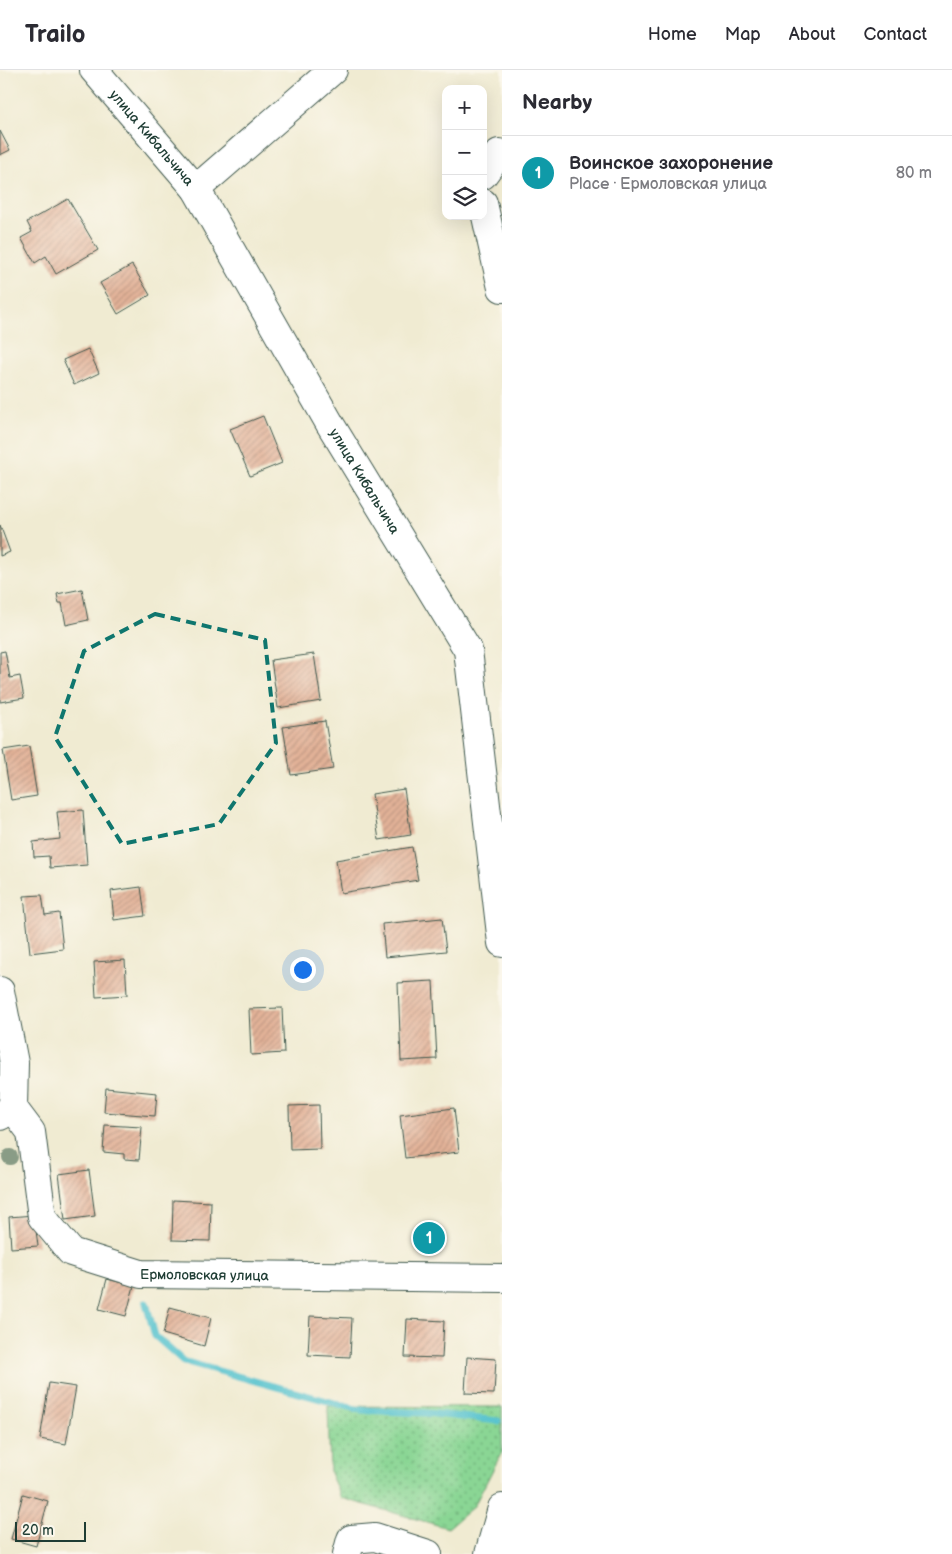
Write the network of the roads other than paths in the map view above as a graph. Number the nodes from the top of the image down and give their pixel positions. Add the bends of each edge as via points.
1 (94, 70) edge
2 (333, 70) edge
3 (502, 155) edge
4 (487, 170) edge
5 (196, 189) junction
6 (487, 220) edge
7 (502, 288) edge
8 (500, 895) edge
9 (502, 943) edge
10 (0, 991) edge
11 (6, 1112) edge
12 (502, 1278) edge
13 (502, 1508) edge
14 (347, 1554) edge
15 (428, 1554) edge
16 (489, 1554) edge

1 - 5 street, улица Кибальчича
2 - 5 street
3 - 4 street via 499,153
5 - 8 street, улица Кибальчича via 330,424 468,650
6 - 7 street
8 - 9 street, улица Кибальчича
10 - 11 street, Ермоловская улица via 14,1063
11 - 12 street, Ермоловская улица via 31,1132 42,1217 72,1252 141,1274
13 - 16 street
14 - 15 street via 351,1539 375,1537

